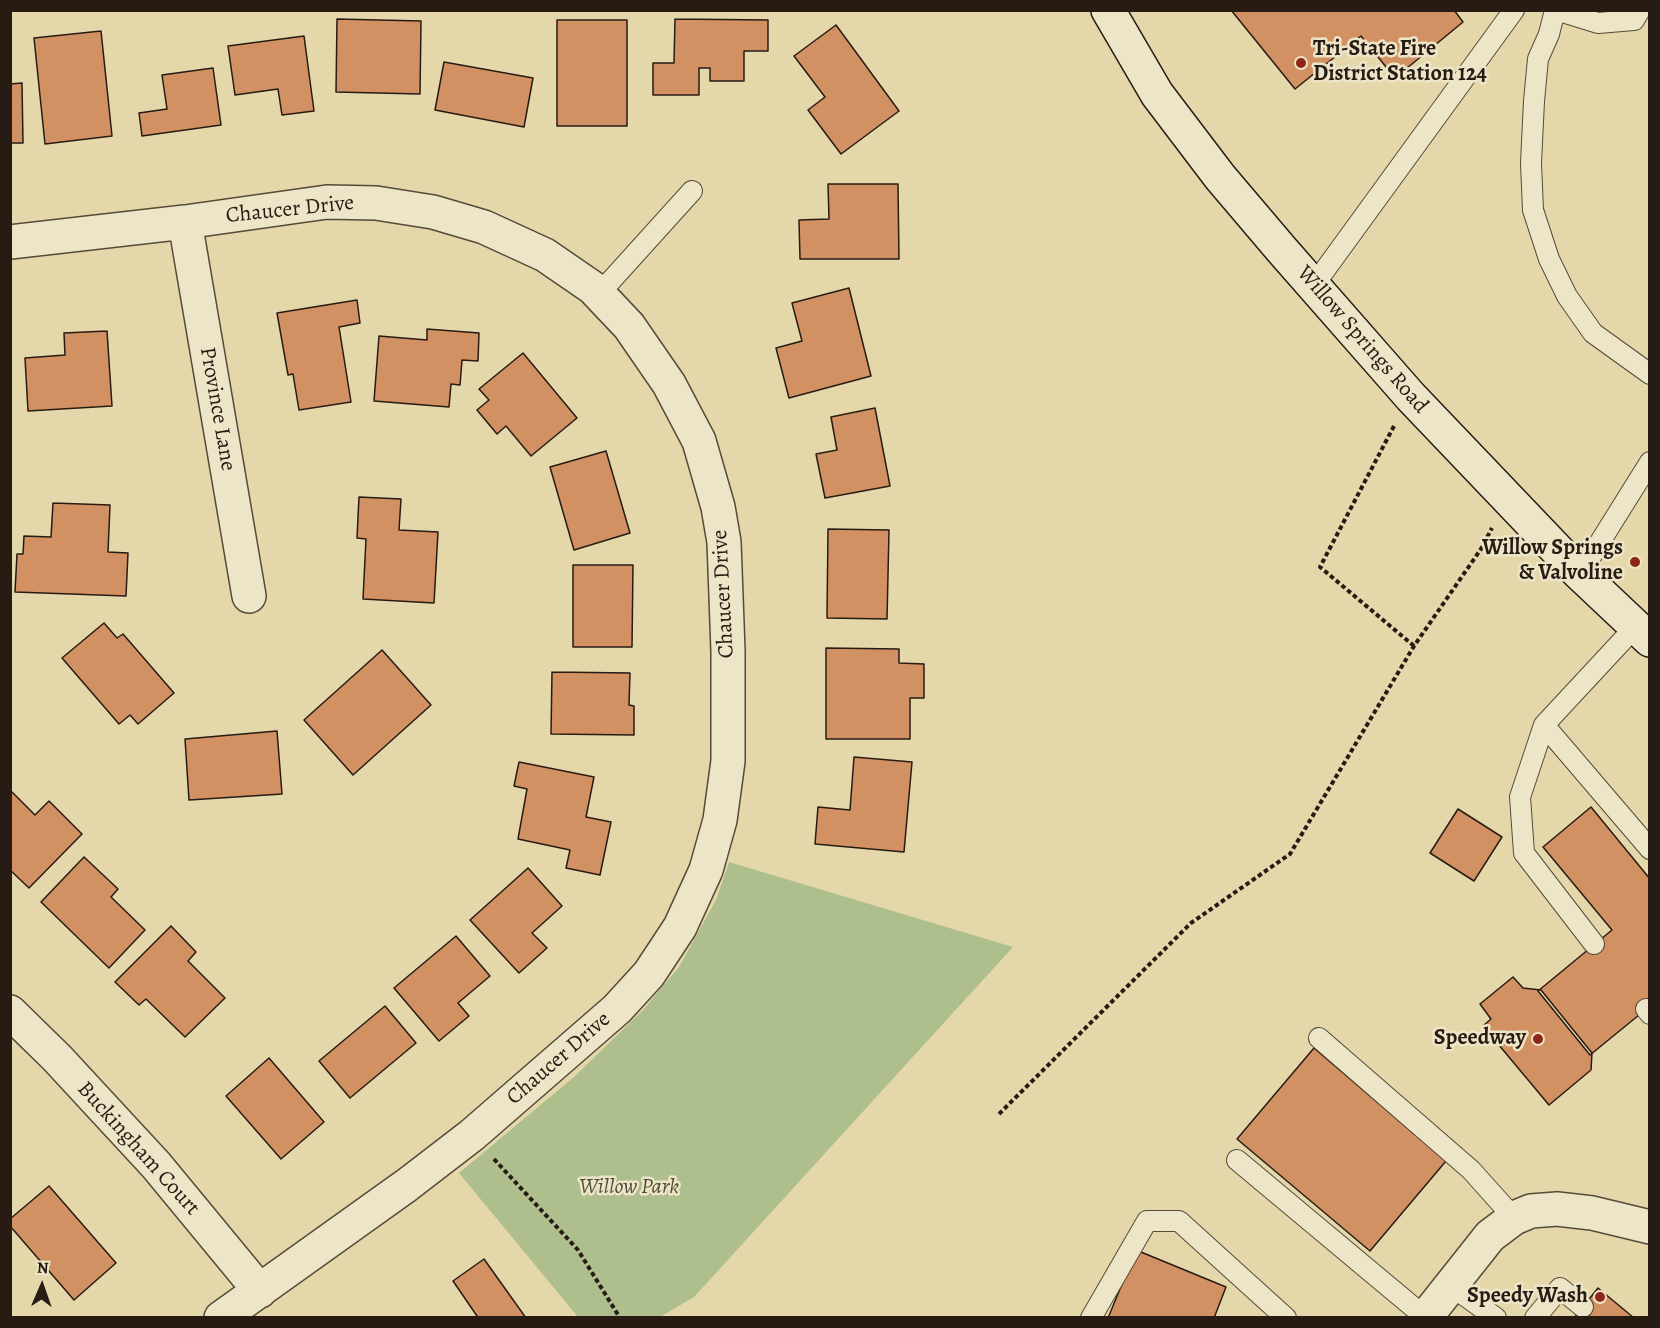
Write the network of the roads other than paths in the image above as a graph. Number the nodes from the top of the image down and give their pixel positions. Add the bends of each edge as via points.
1 (1108, 10) edge
2 (1514, 10) edge
3 (1555, 10) edge
4 (1640, 10) edge
5 (692, 190) dead end
6 (185, 222) junction
7 (10, 242) edge
8 (1314, 285) junction
9 (598, 295) junction
10 (1650, 374) edge
11 (1650, 462) edge
12 (1580, 574) junction
13 (249, 596) dead end
14 (1643, 633) edge
15 (1544, 725) junction
16 (1650, 849) edge
17 (1594, 944) dead end
18 (10, 1012) edge
19 (1319, 1038) dead end
20 (1237, 1160) dead end
21 (1514, 1218) junction
22 (1650, 1227) edge
23 (1450, 1285) junction
24 (261, 1291) junction
25 (1583, 1307) dead end
26 (1542, 1315) edge
27 (221, 1317) edge
28 (1091, 1317) edge
29 (1286, 1317) edge
30 (1425, 1317) edge
31 (1496, 1317) edge

1 - 8 street, Willow Springs Road via 1157,94 1220,177
2 - 8 lane
3 - 4 lane via 1598,23 1634,20
3 - 10 lane via 1538,59 1531,163 1533,210 1549,259 1593,333
5 - 9 lane
6 - 7 street, Chaucer Drive
6 - 9 street, Chaucer Drive via 327,202 376,203 433,212 484,227 545,255
6 - 13 street, Province Lane
8 - 12 street, Willow Springs Road via 1410,397
9 - 24 street, Chaucer Drive via 629,326 669,384 699,441 718,507 724,542 728,761 720,820 706,870 680,927 649,974 617,1009 472,1135
11 - 12 lane
12 - 14 street, Willow Springs Road
14 - 15 lane
15 - 16 lane
15 - 17 lane via 1520,797 1524,853
18 - 24 street, Buckingham Court via 156,1165
19 - 21 lane via 1471,1170
20 - 30 lane
21 - 22 street via 1531,1211 1557,1209
21 - 23 street via 1490,1236
23 - 30 street
23 - 31 lane
24 - 27 street, Chaucer Drive
25 - 26 lane via 1560,1288
28 - 29 lane via 1147,1221 1179,1221

